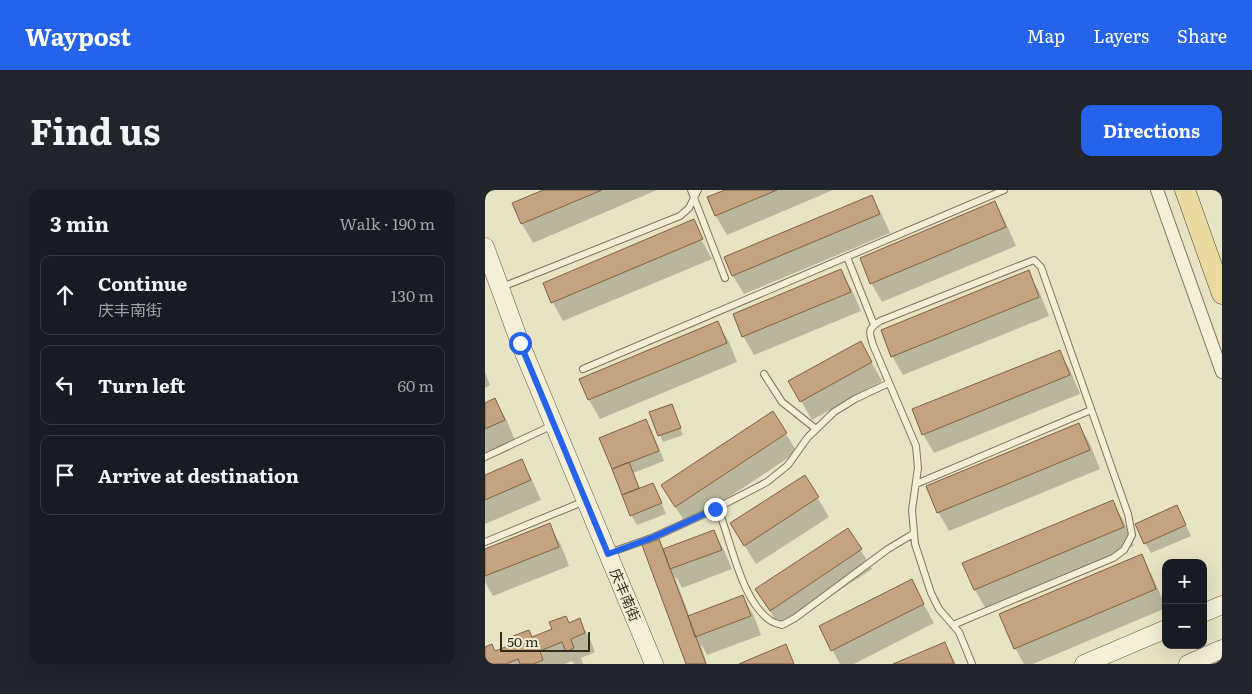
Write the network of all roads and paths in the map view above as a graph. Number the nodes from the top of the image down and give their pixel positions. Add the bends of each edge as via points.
1 (691, 190) edge
2 (698, 190) edge
3 (1003, 190) edge
4 (1157, 190) edge
5 (1185, 190) edge
6 (694, 198) junction
7 (485, 247) edge
8 (847, 257) junction
9 (725, 278) dead end
10 (500, 288) junction
11 (1222, 294) edge
12 (874, 325) junction
13 (583, 369) dead end
14 (1222, 372) edge
15 (764, 374) dead end
16 (889, 383) junction
17 (1091, 410) junction
18 (554, 425) junction
19 (816, 429) junction
20 (485, 457) edge
21 (916, 484) junction
22 (586, 501) junction
23 (715, 509) junction
24 (913, 534) junction
25 (485, 542) edge
26 (608, 554) junction
27 (1222, 605) edge
28 (1207, 611) edge
29 (953, 626) junction
30 (1162, 631) edge
31 (1222, 649) edge
32 (654, 664) edge
33 (972, 664) edge
34 (1084, 664) edge
35 (1188, 664) edge

1 - 6 lane
2 - 6 lane
3 - 8 lane
4 - 14 street
5 - 11 main road
6 - 9 lane
6 - 10 lane via 680,216
7 - 10 street, 庆丰南街
8 - 12 lane
8 - 13 lane
10 - 18 street, 庆丰南街
12 - 16 lane via 870,333
12 - 17 lane via 1034,260 1041,268
15 - 19 lane via 782,402
16 - 19 lane via 844,405
16 - 21 lane via 916,446
17 - 21 lane
17 - 29 lane via 1132,535 1124,550 1113,558
18 - 20 lane
18 - 22 street, 庆丰南街
19 - 23 lane via 788,465 767,482
21 - 24 lane
22 - 25 lane
22 - 26 street, 庆丰南街
23 - 24 lane via 754,601 771,622 782,625
23 - 26 lane
24 - 29 lane via 931,593
26 - 32 street, 庆丰南街
27 - 28 street
29 - 33 lane via 959,632
30 - 34 street
31 - 35 street

